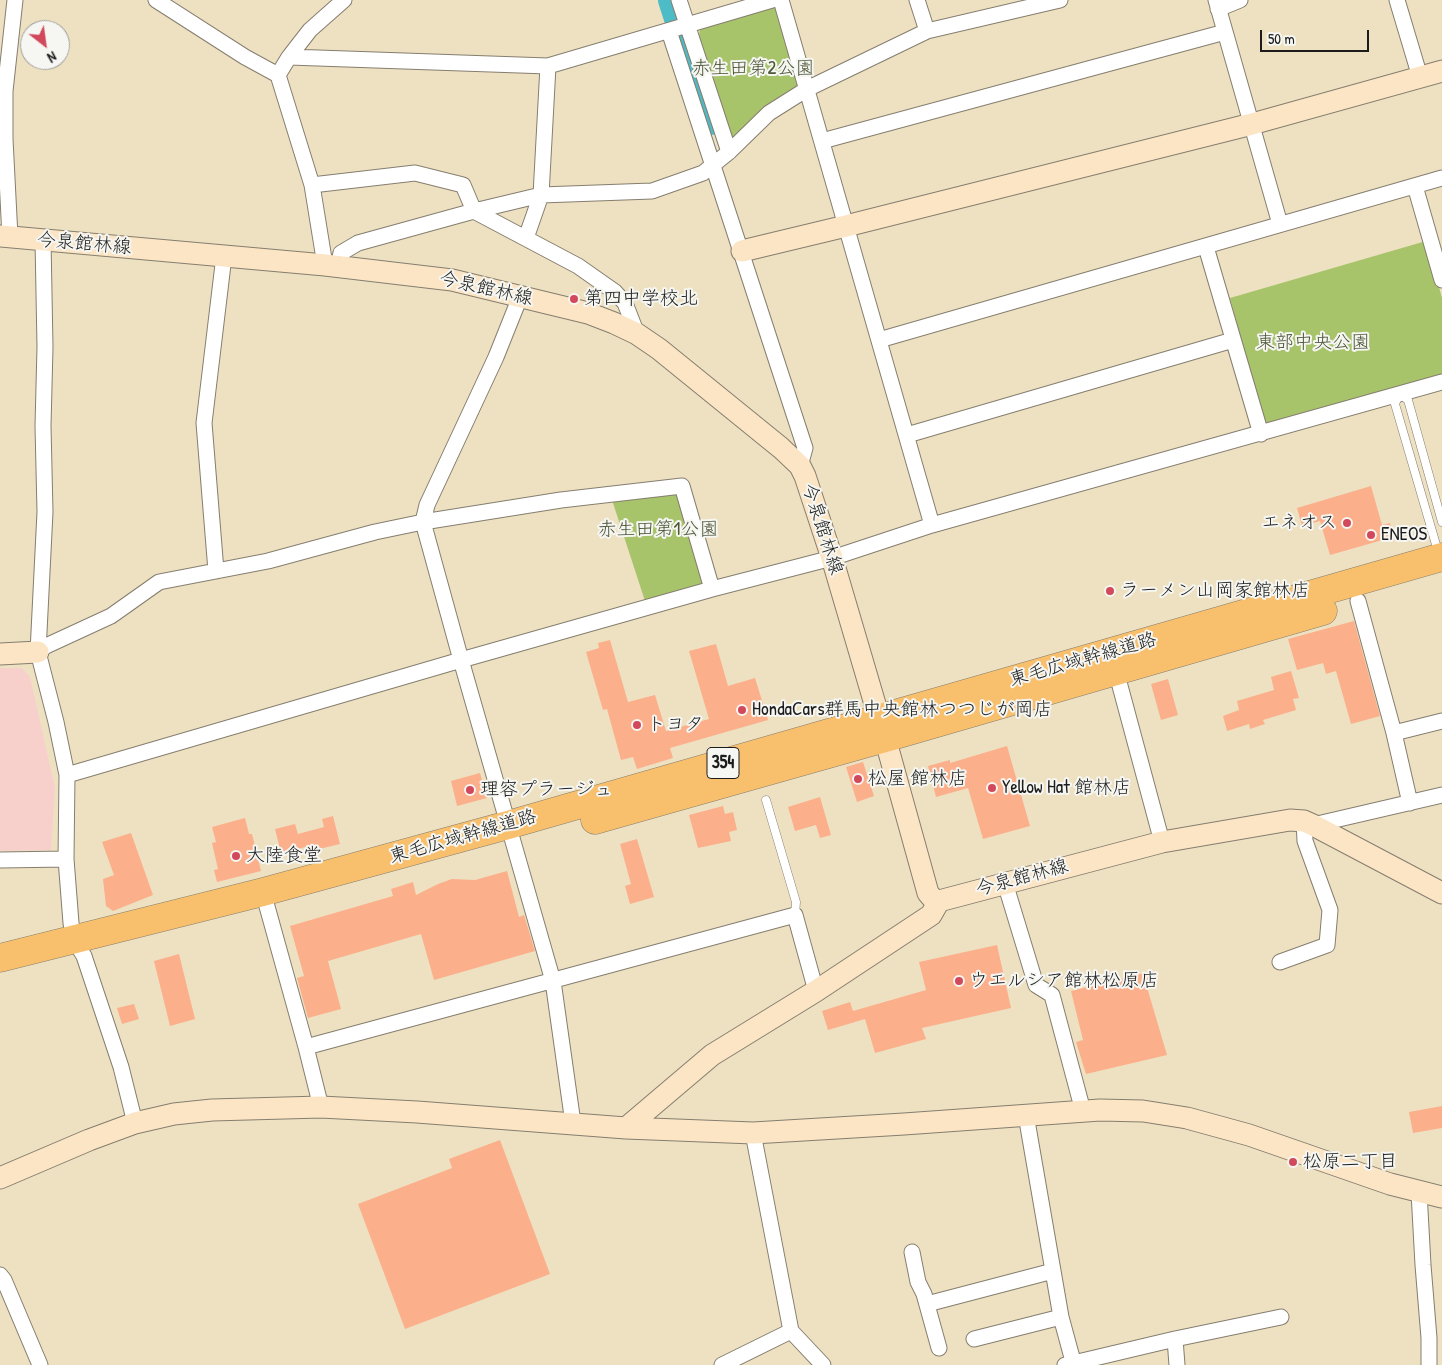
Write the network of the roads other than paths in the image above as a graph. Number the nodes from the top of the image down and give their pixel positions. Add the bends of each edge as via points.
1 (15, 0) edge
2 (156, 0) edge
3 (344, 0) edge
4 (679, 0) edge
5 (772, 0) edge
6 (781, 0) edge
7 (917, 0) edge
8 (1060, 0) edge
9 (1240, 0) edge
10 (1396, 0) edge
11 (1217, 4) edge
12 (686, 24) junction
13 (668, 31) junction
14 (927, 31) junction
15 (1225, 32) junction
16 (289, 57) junction
17 (548, 66) junction
18 (1442, 71) edge
19 (278, 75) junction
20 (1420, 78) junction
21 (806, 89) junction
22 (1252, 124) junction
23 (822, 141) junction
24 (729, 152) junction
25 (713, 164) junction
26 (1442, 178) edge
27 (312, 185) junction
28 (1415, 186) junction
29 (541, 195) junction
30 (474, 211) junction
31 (1280, 224) junction
32 (846, 226) junction
33 (5, 237) edge
34 (526, 238) junction
35 (44, 240) junction
36 (1206, 247) junction
37 (742, 250) junction
38 (224, 256) junction
39 (332, 265) junction
40 (1442, 280) edge
41 (520, 297) junction
42 (638, 334) junction
43 (879, 340) junction
44 (1233, 340) junction
45 (1442, 382) edge
46 (1399, 394) junction
47 (1261, 434) junction
48 (906, 435) junction
49 (800, 466) junction
50 (423, 522) junction
51 (1442, 522) edge
52 (932, 525) junction
53 (1442, 555) edge
54 (832, 558) junction
55 (216, 571) junction
56 (1442, 577) edge
57 (712, 589) junction
58 (1358, 601) junction
59 (38, 652) junction
60 (0, 654) edge
61 (460, 660) junction
62 (1116, 671) junction
63 (1442, 721) edge
64 (882, 728) junction
65 (1394, 733) junction
66 (67, 775) junction
67 (1442, 795) edge
68 (766, 800) dead end
69 (1410, 803) junction
70 (1309, 823) junction
71 (510, 834) junction
72 (1162, 842) junction
73 (66, 859) junction
74 (0, 860) edge
75 (1005, 883) junction
76 (1442, 893) edge
77 (266, 901) junction
78 (939, 901) junction
79 (795, 915) junction
80 (79, 948) junction
81 (0, 958) edge
82 (1280, 962) dead end
83 (0, 976) edge
84 (553, 981) junction
85 (816, 991) junction
86 (306, 1047) junction
87 (321, 1107) junction
88 (1083, 1111) junction
89 (1026, 1115) junction
90 (136, 1123) junction
91 (573, 1123) junction
92 (626, 1128) junction
93 (753, 1133) junction
94 (0, 1178) edge
95 (1419, 1192) junction
96 (1442, 1196) edge
97 (912, 1252) dead end
98 (1053, 1271) junction
99 (0, 1275) edge
100 (927, 1304) junction
101 (1061, 1317) junction
102 (1281, 1317) dead end
103 (791, 1331) junction
104 (974, 1339) dead end
105 (1175, 1339) junction
106 (939, 1348) dead end
107 (1071, 1364) edge
108 (40, 1365) edge
109 (722, 1365) edge
110 (823, 1365) edge
111 (1177, 1365) edge
112 (1430, 1365) edge

1 - 33 street via 5,91
2 - 19 street
3 - 16 street via 310,30
4 - 12 street
5 - 12 street
6 - 21 street
7 - 14 street
8 - 14 street
9 - 11 street
10 - 20 street
11 - 15 street
12 - 13 street
12 - 24 street
13 - 17 street
13 - 25 street
14 - 21 street
15 - 22 street
15 - 23 street
16 - 17 street
16 - 19 street
17 - 29 street
18 - 20 street
19 - 27 street
20 - 22 street
21 - 23 street
21 - 24 street via 769,113
22 - 31 street
22 - 32 street
23 - 32 street
24 - 25 street
25 - 29 street via 703,173 652,191
25 - 37 street
26 - 28 street
27 - 30 street via 415,173 463,185
27 - 39 street
28 - 31 street
28 - 40 street
29 - 30 street
29 - 34 street
30 - 34 street
30 - 39 street via 358,243 341,253
31 - 36 street
32 - 37 street
32 - 43 street
33 - 35 street, 今泉館林線
34 - 42 street via 578,266 615,292 625,303
35 - 38 street, 今泉館林線
35 - 59 street via 45,512
36 - 43 street
36 - 44 street
37 - 49 street via 805,448
38 - 39 street, 今泉館林線
38 - 55 street via 204,423
39 - 41 street, 今泉館林線 via 452,280
41 - 42 street, 今泉館林線 via 588,313
41 - 50 street via 427,506
42 - 49 street, 今泉館林線
43 - 48 street
44 - 47 street
44 - 48 street
45 - 46 street
46 - 47 street
46 - 51 lane via 1408,400
46 - 53 lane via 1395,404 1437,548
47 - 52 street
48 - 52 street
49 - 54 street, 今泉館林線
50 - 55 street
50 - 57 street via 561,500 682,486
50 - 61 street
52 - 54 street
53 - 64 highway, 東毛広域幹線道路 / 354
54 - 57 street
54 - 64 street, 今泉館林線
55 - 59 street via 158,582 111,616
56 - 58 highway, 東毛広域幹線道路 / 354
57 - 61 street
58 - 62 highway, 東毛広域幹線道路 / 354
58 - 65 street
59 - 60 street
59 - 66 street
61 - 66 street
61 - 71 street
62 - 64 highway, 東毛広域幹線道路 / 354
62 - 72 street
63 - 65 street
64 - 71 highway, 東毛広域幹線道路 / 354
64 - 78 street, 今泉館林線 via 928,893
65 - 69 street
66 - 73 street
67 - 69 street
68 - 79 lane via 796,902
69 - 70 street
70 - 72 street, 今泉館林線 via 1290,820
70 - 76 street, 今泉館林線
70 - 82 street via 1305,841 1330,910 1327,945
71 - 77 highway, 東毛広域幹線道路 / 354
71 - 84 street
72 - 75 street, 今泉館林線
73 - 74 street
73 - 80 street via 71,923
75 - 78 street, 今泉館林線
75 - 88 street via 1036,985 1052,995
77 - 80 highway, 東毛広域幹線道路 / 354
77 - 86 street
78 - 85 street via 931,915
79 - 84 street
79 - 85 street
80 - 81 highway, 東毛広域幹線道路 / 354
80 - 83 highway, 東毛広域幹線道路 / 354
80 - 90 street
84 - 86 street
84 - 91 street
85 - 92 street via 712,1055
86 - 87 street
87 - 90 street via 212,1110
87 - 91 street
88 - 89 street
88 - 95 street via 1143,1111 1187,1118 1249,1134
89 - 93 street
89 - 98 street
90 - 94 street
91 - 92 street
92 - 93 street
93 - 103 street
95 - 96 street
95 - 112 street
97 - 100 street via 918,1282
98 - 100 street
98 - 101 street
99 - 108 street
100 - 106 street
101 - 104 street
101 - 107 street
102 - 105 street
103 - 109 street
103 - 110 street
105 - 107 street
105 - 111 street

